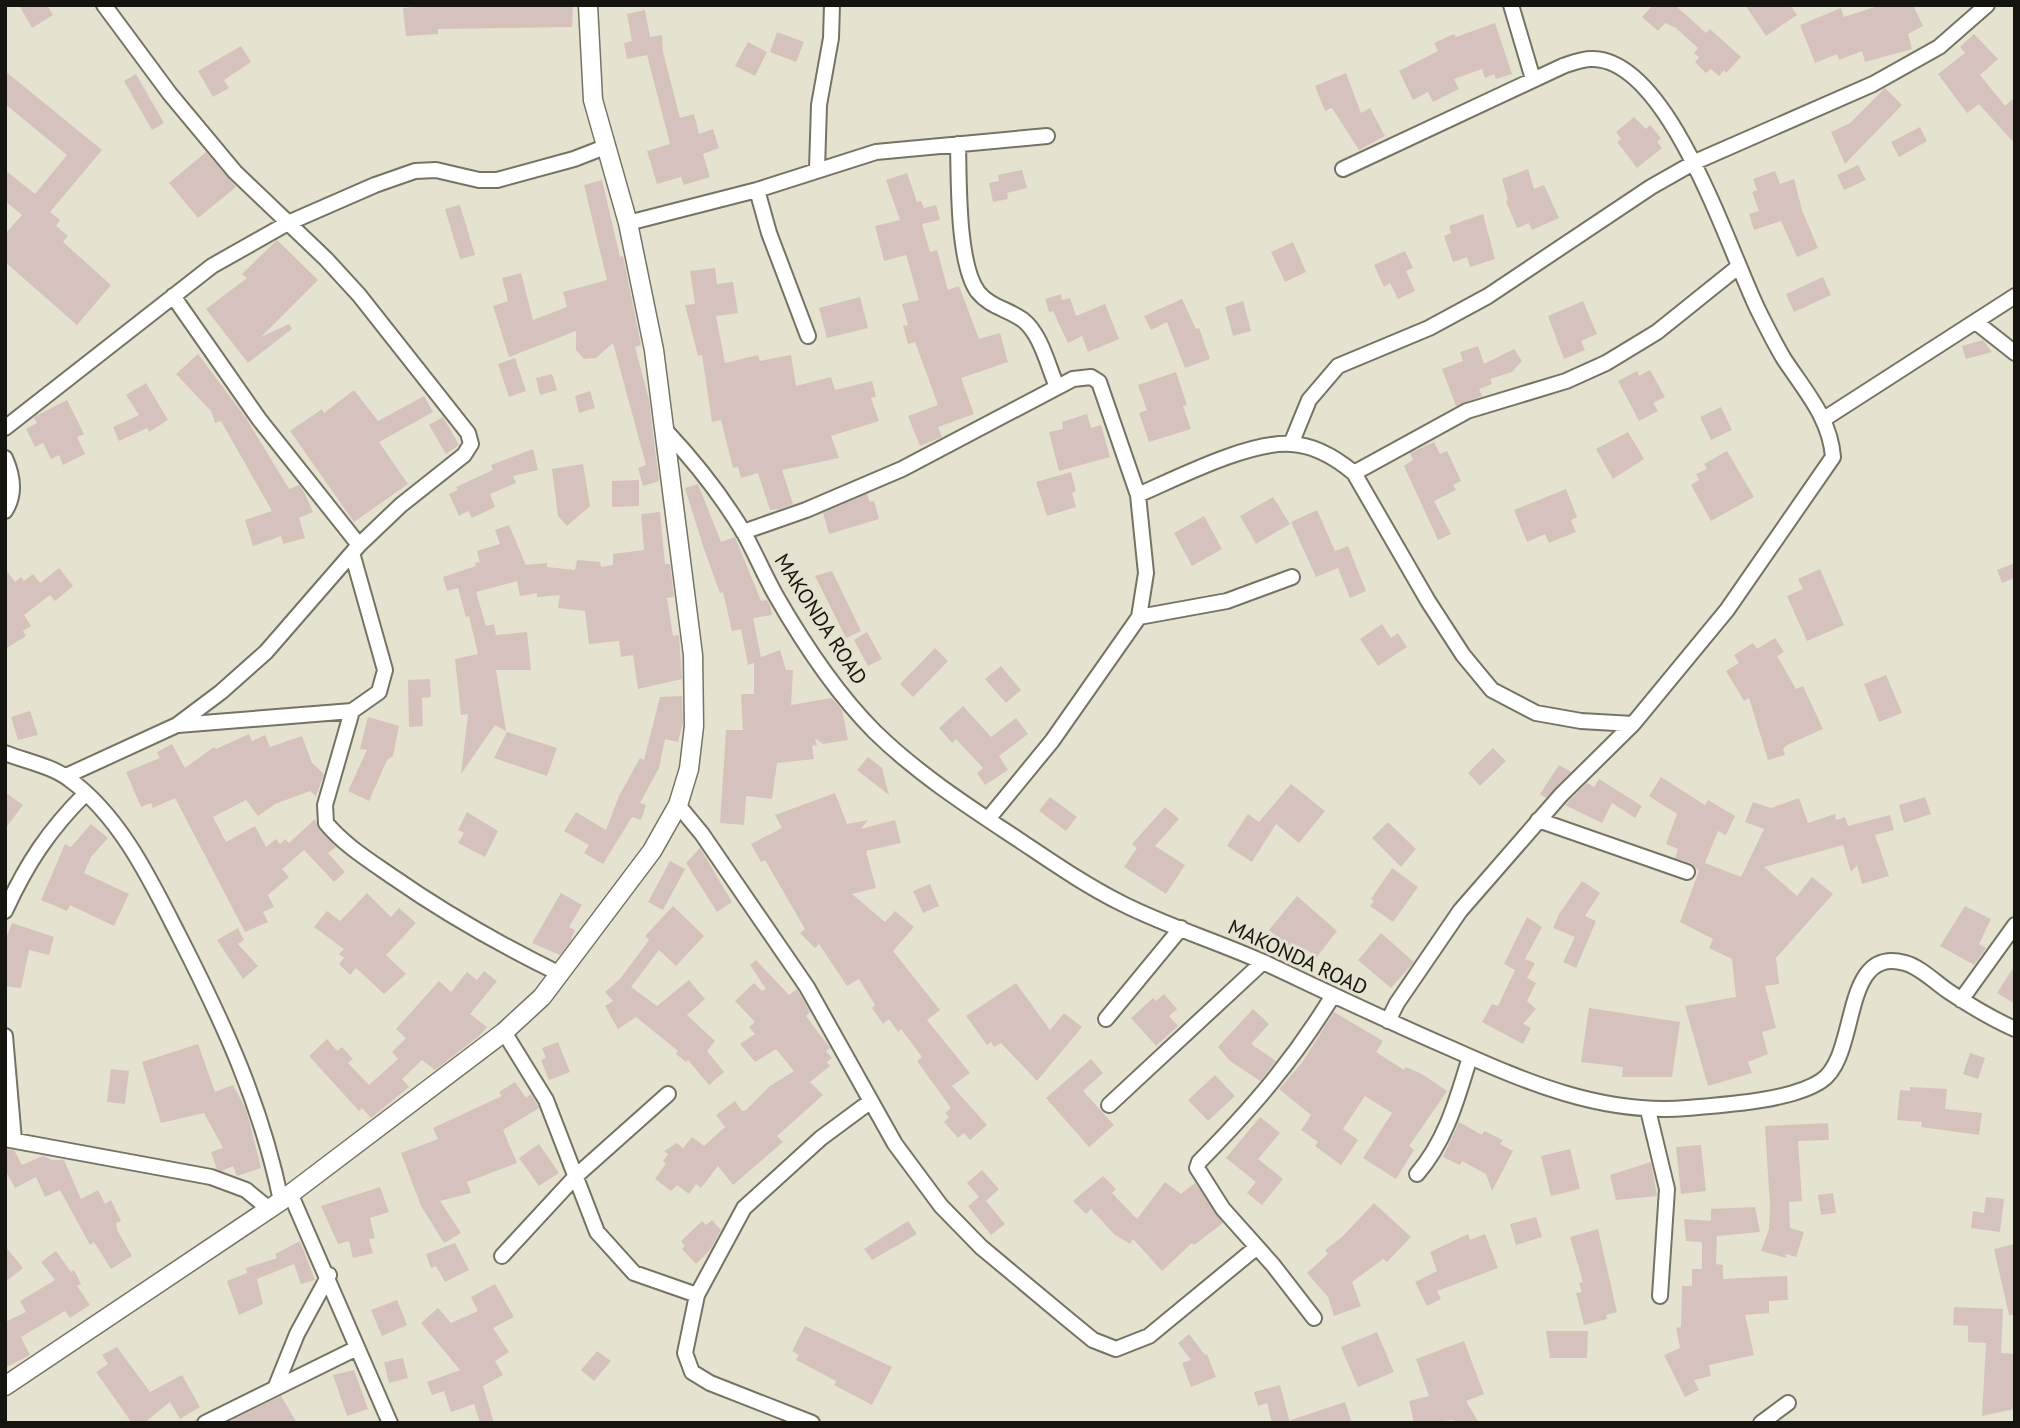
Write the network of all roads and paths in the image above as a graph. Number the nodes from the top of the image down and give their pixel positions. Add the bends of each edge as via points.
1 (104, 5) edge
2 (588, 5) edge
3 (832, 5) edge
4 (1511, 5) edge
5 (1987, 5) edge
6 (1533, 79) junction
7 (1047, 135) dead end
8 (958, 144) junction
9 (605, 147) junction
10 (1695, 162) junction
11 (1343, 169) dead end
12 (817, 170) junction
13 (757, 190) junction
14 (288, 223) junction
15 (628, 223) junction
16 (1738, 267) junction
17 (173, 296) junction
18 (2015, 296) edge
19 (1976, 323) junction
20 (808, 336) dead end
21 (2015, 353) edge
22 (1057, 387) junction
23 (1824, 419) junction
24 (5, 428) edge
25 (666, 430) junction
26 (1291, 444) junction
27 (5, 458) edge
28 (1354, 473) junction
29 (1138, 495) junction
30 (5, 511) edge
31 (743, 532) junction
32 (356, 549) junction
33 (1293, 577) dead end
34 (1139, 617) junction
35 (352, 711) junction
36 (1633, 724) junction
37 (177, 725) junction
38 (5, 752) edge
39 (66, 776) junction
40 (86, 793) junction
41 (678, 805) junction
42 (988, 819) junction
43 (1538, 820) junction
44 (1687, 872) dead end
45 (5, 911) edge
46 (2015, 925) edge
47 (1181, 928) junction
48 (1263, 962) junction
49 (558, 973) junction
50 (1332, 997) junction
51 (1961, 1000) junction
52 (1106, 1019) dead end
53 (1388, 1021) junction
54 (2015, 1029) edge
55 (504, 1032) junction
56 (5, 1036) edge
57 (1470, 1057) junction
58 (668, 1094) dead end
59 (872, 1101) junction
60 (1109, 1105) dead end
61 (1648, 1110) junction
62 (10, 1140) edge
63 (1417, 1174) dead end
64 (576, 1176) junction
65 (280, 1201) junction
66 (1257, 1247) junction
67 (502, 1256) dead end
68 (329, 1275) junction
69 (697, 1295) junction
70 (1660, 1296) dead end
71 (1314, 1318) dead end
72 (357, 1348) junction
73 (5, 1386) edge
74 (276, 1386) junction
75 (1788, 1403) dead end
76 (205, 1423) edge
77 (390, 1423) edge
78 (812, 1423) edge
79 (1761, 1423) edge

1 - 14 street via 235,172
2 - 9 street via 593,100
3 - 12 street via 819,105
4 - 6 street
5 - 10 street via 1939,47 1873,84
6 - 10 street via 1579,61 1611,63 1631,76 1664,112
6 - 11 street
7 - 8 street
8 - 12 street via 876,152
8 - 22 street via 963,239 976,291 1031,328
9 - 14 street via 497,180 436,170 415,172
9 - 15 street
10 - 16 street
10 - 26 street via 1488,296 1429,328 1338,366 1309,400
12 - 13 street
13 - 15 street
13 - 20 street
14 - 17 street via 212,266
14 - 32 street via 359,295 468,433 471,444
15 - 25 street
16 - 23 street via 1782,356
16 - 28 street via 1657,332 1606,363 1566,381 1467,411
17 - 24 street
17 - 32 street
18 - 19 street
19 - 21 street
19 - 23 street
22 - 29 street via 1082,376 1099,382
22 - 31 street via 902,469
23 - 36 street via 1833,457 1827,471 1727,610
25 - 31 street, MAKONDA ROAD via 697,465
25 - 41 street via 696,681 689,769
26 - 28 street via 1335,458
26 - 29 street via 1238,454
27 - 30 street via 13,485
28 - 36 street via 1441,622 1492,690 1536,713
29 - 34 street via 1146,573
31 - 42 street, MAKONDA ROAD via 781,604 855,710 906,760
32 - 35 street via 385,670 379,692
32 - 37 street via 266,652
33 - 34 street via 1227,601
34 - 42 street via 1052,740
35 - 37 street
35 - 49 street via 325,805 326,823 360,855 419,895
36 - 43 street
37 - 39 street
38 - 39 street
39 - 40 street
40 - 45 street via 27,864
40 - 65 street via 138,856 212,1000 256,1101
41 - 49 street via 652,851
41 - 59 street via 807,987
42 - 47 street, MAKONDA ROAD via 1122,904
43 - 44 street
43 - 53 street via 1460,911
46 - 51 street
47 - 48 street, MAKONDA ROAD
47 - 52 street
48 - 50 street, MAKONDA ROAD
48 - 60 street
49 - 55 street via 542,996
50 - 53 street, MAKONDA ROAD
50 - 66 street via 1300,1049 1197,1168 1208,1189
51 - 54 street, MAKONDA ROAD
51 - 61 street, MAKONDA ROAD via 1903,961 1888,962 1860,982 1836,1069 1819,1084 1728,1103
53 - 57 street, MAKONDA ROAD
55 - 64 street via 546,1100
55 - 65 street
56 - 62 street
57 - 61 street, MAKONDA ROAD via 1576,1098
57 - 63 street via 1450,1120
58 - 64 street
59 - 66 street via 895,1144 957,1224 1065,1318 1106,1346 1116,1349 1149,1336
59 - 69 street via 821,1138 744,1208
61 - 70 street via 1667,1189
62 - 65 street via 211,1177
64 - 67 street
64 - 69 street via 597,1233 634,1273
65 - 68 street
65 - 73 street
66 - 71 street
68 - 72 street
68 - 74 street
69 - 78 street via 685,1353 692,1372
72 - 74 street
72 - 77 street
74 - 76 street
75 - 79 street

